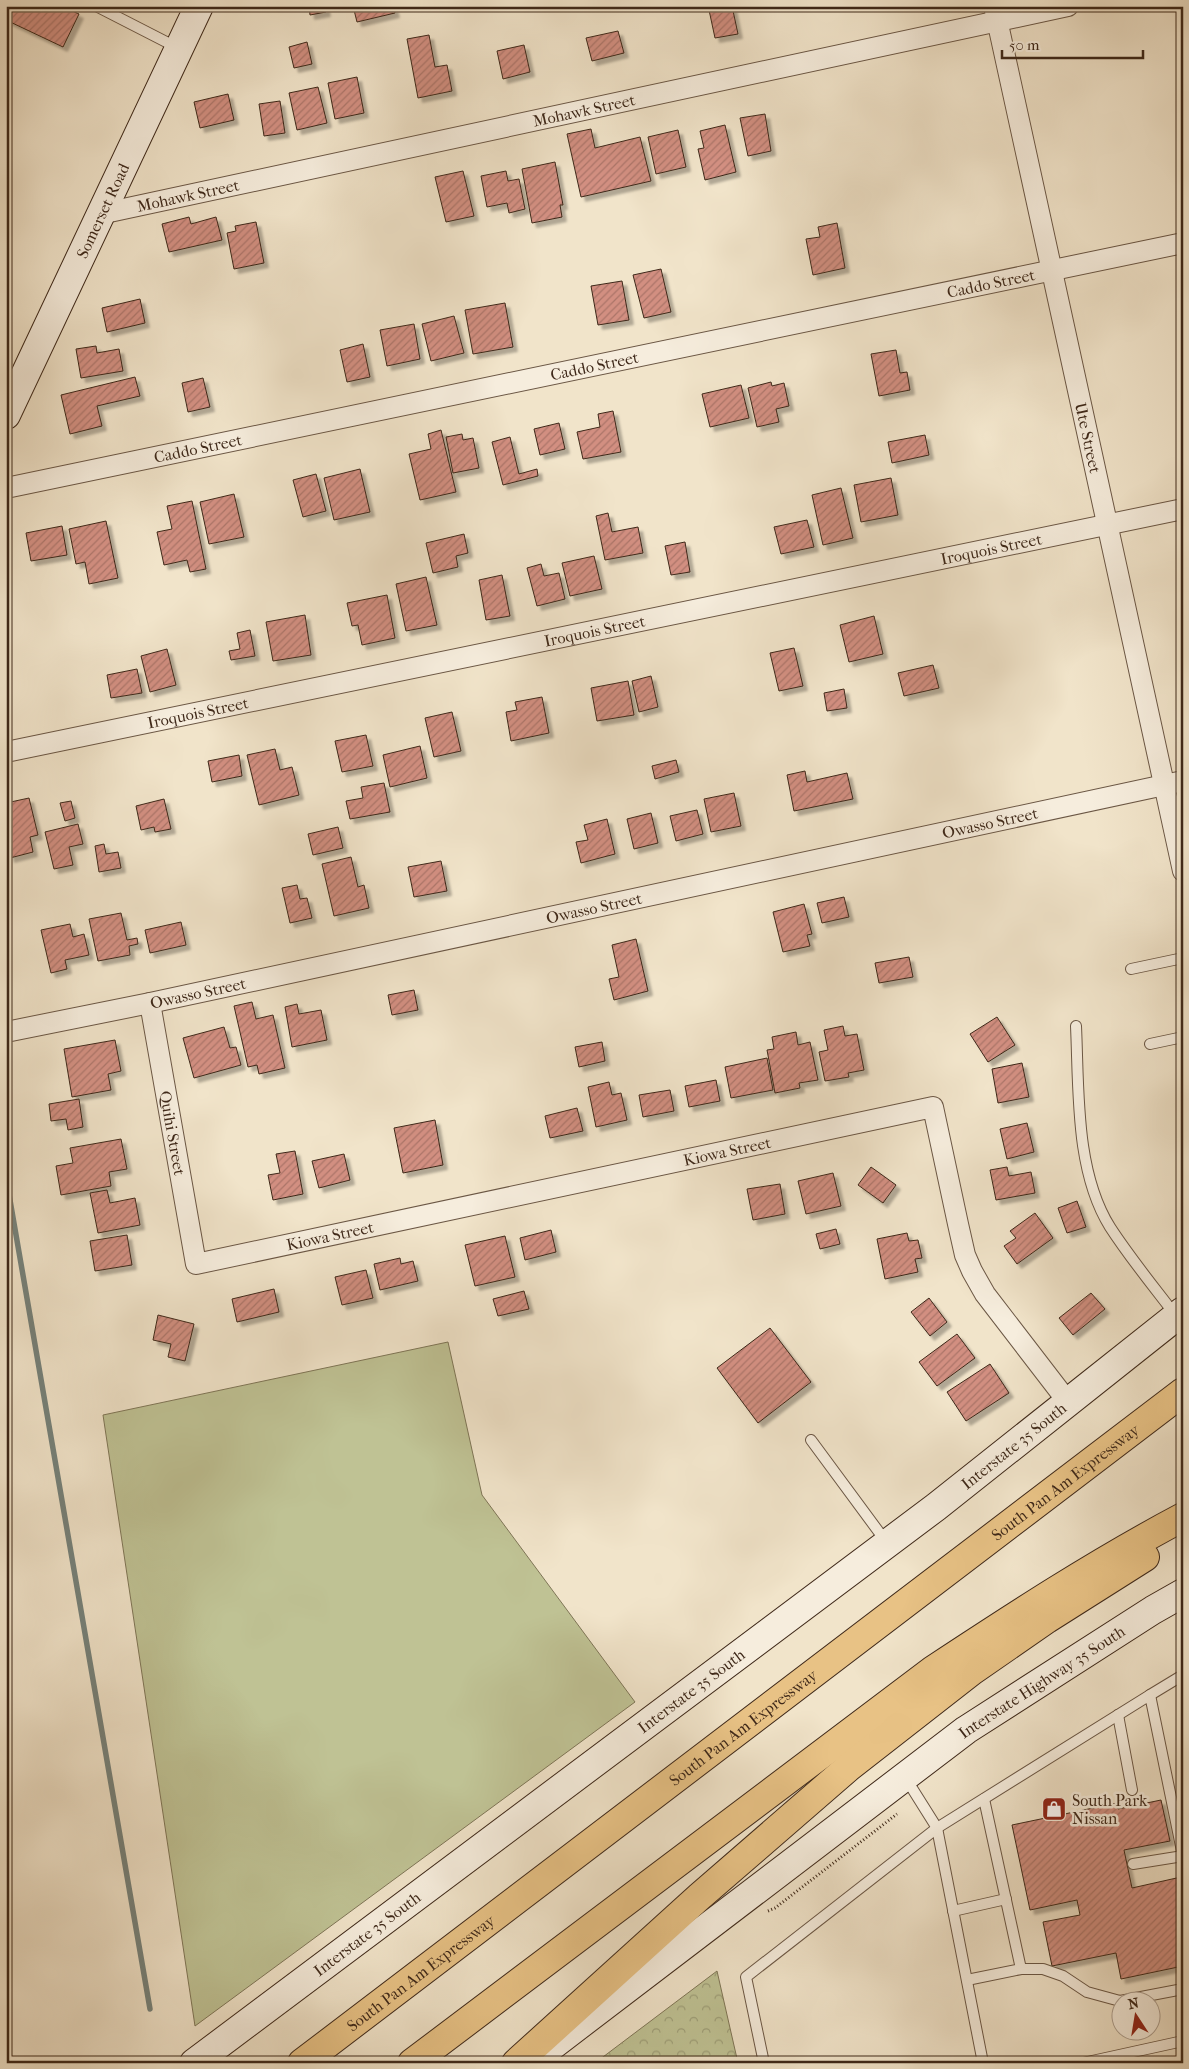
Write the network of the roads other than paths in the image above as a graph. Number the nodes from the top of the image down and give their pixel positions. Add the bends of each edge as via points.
1 (96, 6) edge
2 (199, 6) edge
3 (1068, 6) edge
4 (995, 14) edge
5 (179, 48) junction
6 (100, 214) junction
7 (1183, 243) edge
8 (1051, 270) junction
9 (6, 415) edge
10 (6, 488) edge
11 (1183, 509) edge
12 (1107, 525) junction
13 (6, 752) edge
14 (1173, 783) edge
15 (1183, 871) edge
16 (1183, 958) edge
17 (1131, 969) dead end
18 (150, 1003) junction
19 (1076, 1026) dead end
20 (6, 1032) edge
21 (1183, 1037) edge
22 (1150, 1044) dead end
23 (196, 1264) joint
24 (1180, 1314) edge
25 (1183, 1392) edge
26 (1068, 1402) junction
27 (811, 1440) dead end
28 (1183, 1517) edge
29 (1183, 1533) edge
30 (888, 1544) junction
31 (1183, 1593) edge
32 (1183, 1675) edge
33 (1150, 1695) junction
34 (1118, 1715) junction
35 (905, 1777) junction
36 (1132, 1790) dead end
37 (984, 1799) junction
38 (938, 1828) junction
39 (1183, 1856) edge
40 (1133, 1864) dead end
41 (1006, 1899) junction
42 (954, 1911) junction
43 (1021, 1969) junction
44 (967, 1980) junction
45 (1183, 1989) edge
46 (1183, 2041) edge
47 (1087, 2062) edge
48 (194, 2063) edge
49 (302, 2063) edge
50 (412, 2063) edge
51 (516, 2063) edge
52 (529, 2063) edge
53 (764, 2063) edge
54 (983, 2063) edge

1 - 5 lane
2 - 5 main road, Somerset Road
3 - 4 street, Mohawk Street
4 - 6 street, Mohawk Street
4 - 8 street, Ute Street
5 - 6 main road, Somerset Road
6 - 9 main road, Somerset Road
7 - 8 street, Caddo Street
8 - 10 street, Caddo Street
8 - 12 street, Ute Street
11 - 12 street, Iroquois Street
12 - 13 street, Iroquois Street
12 - 14 street, Ute Street
14 - 15 street, Ute Street
14 - 18 street, Owasso Street
16 - 17 lane
18 - 20 street, Owasso Street
18 - 23 street, Quihi Street
19 - 24 lane via 1083,1151 1096,1197 1110,1226
21 - 22 lane
23 - 26 street, Kiowa Street via 933,1106 965,1255 985,1294
24 - 26 main road, Interstate 35 South
25 - 49 highway, South Pan Am Expressway
26 - 30 main road, Interstate 35 South
27 - 30 lane
28 - 50 highway via 1022,1610 934,1670
29 - 51 highway via 972,1671 849,1767
30 - 48 main road, Interstate 35 South
31 - 35 main road, Interstate Highway 35 South via 966,1730
32 - 33 lane
33 - 34 lane
33 - 39 lane
34 - 36 lane
34 - 37 lane
35 - 38 lane
35 - 52 main road
37 - 38 lane
37 - 41 lane
38 - 42 lane
38 - 53 lane via 746,1977
39 - 40 lane
41 - 42 lane
41 - 43 lane
42 - 44 lane
43 - 44 lane
43 - 45 lane via 1043,1969 1063,1976 1087,1992 1120,2001
44 - 54 lane
46 - 47 lane

